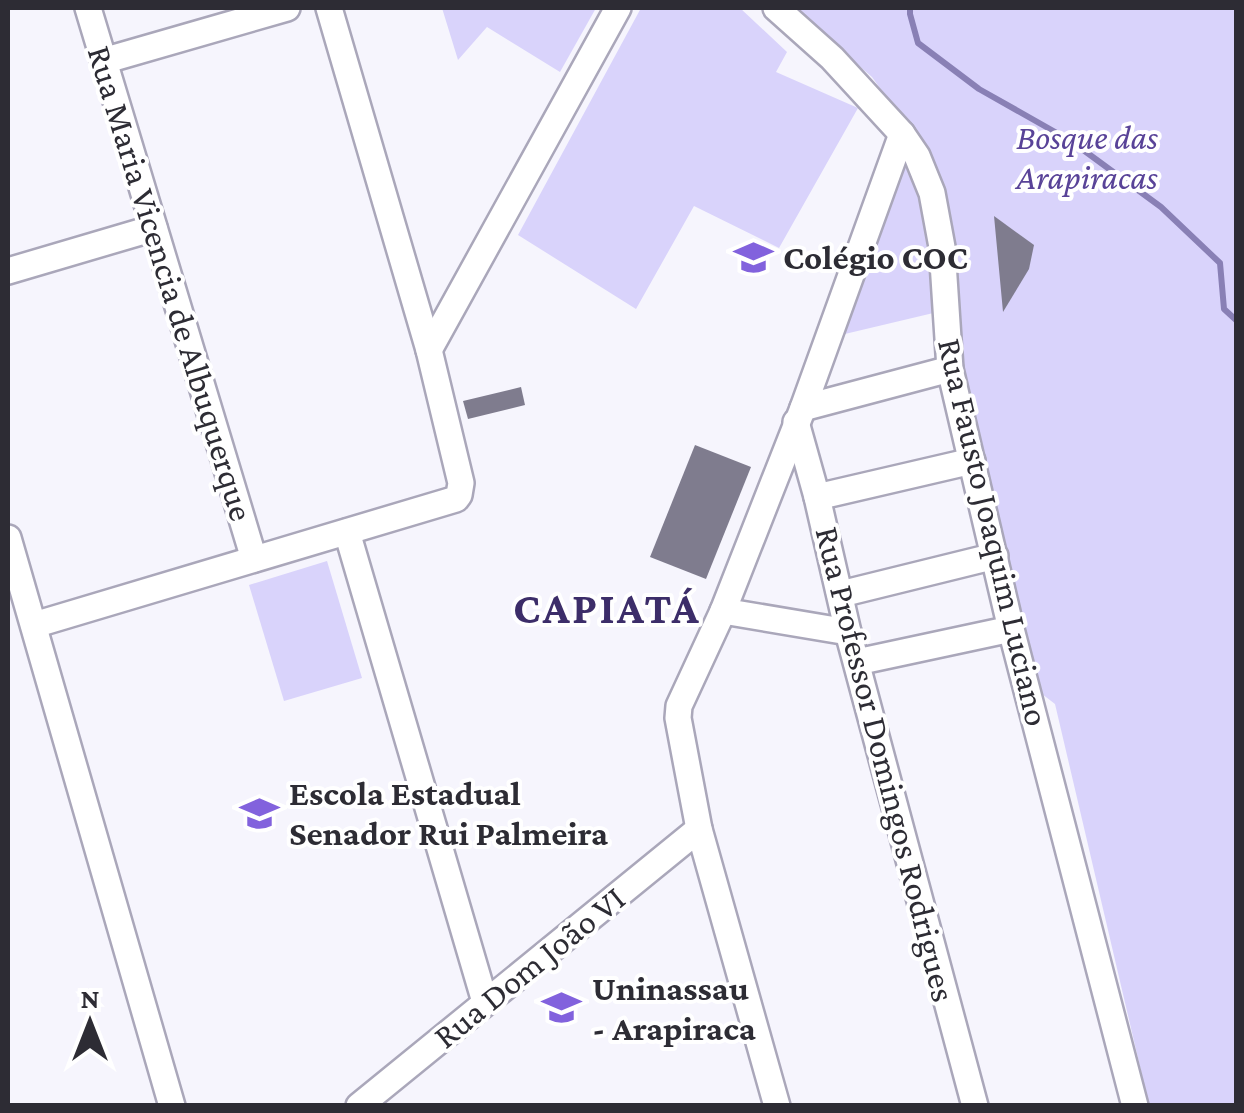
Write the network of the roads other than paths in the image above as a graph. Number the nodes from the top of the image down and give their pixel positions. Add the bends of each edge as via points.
1 (88, 8) edge
2 (287, 8) edge
3 (329, 8) edge
4 (618, 8) edge
5 (776, 8) edge
6 (103, 61) junction
7 (902, 134) junction
8 (154, 228) junction
9 (8, 271) edge
10 (429, 350) junction
11 (950, 369) junction
12 (800, 415) junction
13 (972, 461) junction
14 (818, 497) junction
15 (346, 532) junction
16 (8, 538) edge
17 (994, 556) junction
18 (254, 559) junction
19 (841, 594) junction
20 (723, 612) junction
21 (34, 624) junction
22 (1011, 630) junction
23 (848, 632) junction
24 (857, 662) junction
25 (699, 829) junction
26 (485, 1002) junction
27 (172, 1106) edge
28 (359, 1106) edge
29 (777, 1106) edge
30 (975, 1106) edge
31 (1135, 1106) edge

1 - 6 street, Rua Maria Vicencia de Albuquerque
2 - 6 street
3 - 10 street
4 - 10 street
5 - 7 street, Rua Fausto Joaquim Luciano
6 - 8 street, Rua Maria Vicencia de Albuquerque
7 - 11 street, Rua Fausto Joaquim Luciano via 932,193
7 - 12 street
8 - 9 street
8 - 18 street, Rua Maria Vicencia de Albuquerque
10 - 15 street via 460,495
11 - 12 street
11 - 13 street, Rua Fausto Joaquim Luciano
12 - 14 street, Rua Professor Domingos Rodrigues
12 - 20 street
13 - 14 street
13 - 17 street, Rua Fausto Joaquim Luciano
14 - 19 street, Rua Professor Domingos Rodrigues
15 - 18 street
15 - 26 street
16 - 21 street
17 - 19 street
17 - 22 street, Rua Fausto Joaquim Luciano
18 - 21 street
19 - 23 street, Rua Professor Domingos Rodrigues
20 - 23 street
20 - 25 street via 679,706
21 - 27 street
22 - 24 street
22 - 31 street, Rua Fausto Joaquim Luciano
23 - 24 street, Rua Professor Domingos Rodrigues
24 - 30 street, Rua Professor Domingos Rodrigues
25 - 26 street, Rua Dom João VI
25 - 29 street
26 - 28 street, Rua Dom João VI

